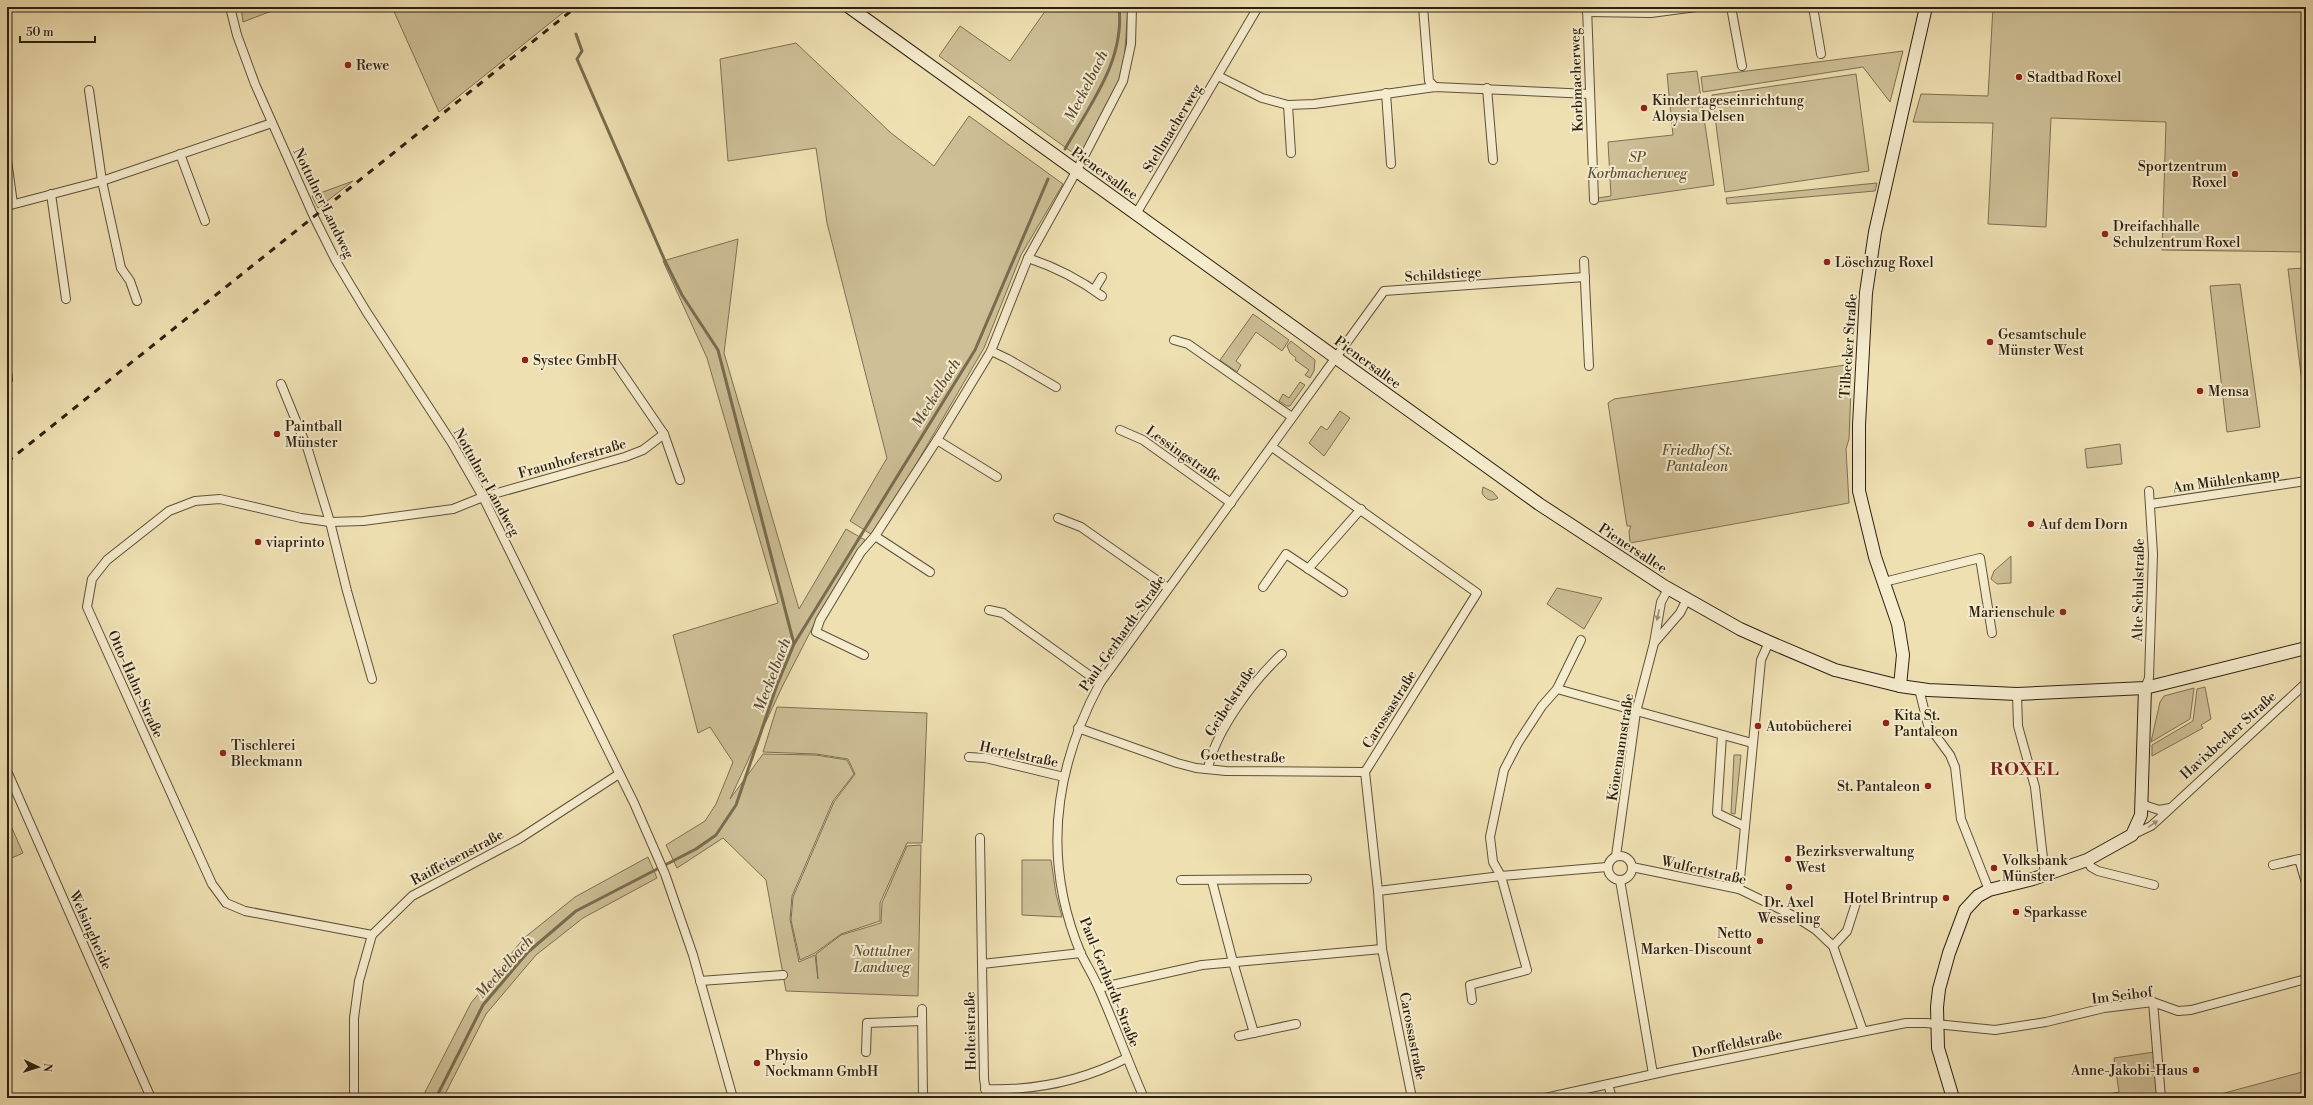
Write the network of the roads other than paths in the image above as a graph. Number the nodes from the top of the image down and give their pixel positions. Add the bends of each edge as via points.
1 (230, 7) edge
2 (849, 7) edge
3 (1132, 7) edge
4 (1258, 7) edge
5 (1423, 7) edge
6 (1696, 7) edge
7 (1731, 7) edge
8 (1813, 7) edge
9 (1926, 7) edge
10 (1587, 10) edge
11 (1821, 54) dead end
12 (1742, 66) dead end
13 (1218, 76) junction
14 (1435, 87) junction
15 (1487, 88) junction
16 (89, 90) dead end
17 (1386, 93) junction
18 (1590, 94) junction
19 (1288, 105) junction
20 (272, 123) junction
21 (1291, 153) dead end
22 (180, 154) junction
23 (7, 160) edge
24 (1494, 160) dead end
25 (1391, 164) dead end
26 (1077, 170) junction
27 (102, 181) junction
28 (50, 194) junction
29 (1594, 200) dead end
30 (10, 205) edge
31 (1136, 214) junction
32 (205, 221) dead end
33 (1028, 258) junction
34 (1584, 261) dead end
35 (1102, 277) dead end
36 (1585, 277) junction
37 (1094, 290) junction
38 (1102, 296) dead end
39 (66, 299) dead end
40 (137, 301) dead end
41 (1174, 340) dead end
42 (991, 351) junction
43 (1335, 357) junction
44 (612, 358) dead end
45 (1590, 366) dead end
46 (7, 371) edge
47 (8, 380) dead end
48 (282, 384) dead end
49 (1056, 387) dead end
50 (1292, 417) junction
51 (1120, 430) dead end
52 (664, 434) junction
53 (937, 440) junction
54 (1272, 447) junction
55 (997, 477) dead end
56 (680, 480) dead end
57 (2306, 481) edge
58 (2149, 491) dead end
59 (483, 497) junction
60 (1230, 503) junction
61 (2150, 504) junction
62 (1361, 509) junction
63 (1058, 518) dead end
64 (330, 522) junction
65 (875, 536) junction
66 (1308, 569) junction
67 (930, 572) dead end
68 (1884, 582) junction
69 (1263, 586) dead end
70 (1168, 588) junction
71 (1668, 588) junction
72 (1343, 592) dead end
73 (1687, 599) junction
74 (989, 610) dead end
75 (1992, 633) dead end
76 (1581, 640) dead end
77 (1768, 642) junction
78 (1654, 644) junction
79 (2306, 648) edge
80 (1282, 654) dead end
81 (864, 655) dead end
82 (372, 679) dead end
83 (1100, 683) junction
84 (2306, 683) edge
85 (1900, 686) junction
86 (2145, 688) junction
87 (1919, 689) junction
88 (1557, 690) junction
89 (2017, 694) junction
90 (1636, 712) junction
91 (1078, 728) junction
92 (1722, 734) junction
93 (1752, 743) junction
94 (969, 757) dead end
95 (1208, 769) junction
96 (7, 772) edge
97 (1365, 772) junction
98 (619, 774) junction
99 (1064, 777) junction
100 (2141, 804) junction
101 (2170, 808) junction
102 (1744, 826) junction
103 (2132, 835) junction
104 (980, 838) dead end
105 (1616, 856) junction
106 (2303, 858) edge
107 (2087, 860) junction
108 (2272, 865) dead end
109 (1607, 867) junction
110 (1632, 867) junction
111 (1501, 876) junction
112 (2045, 876) junction
113 (1307, 879) dead end
114 (1181, 880) dead end
115 (1620, 880) junction
116 (1212, 881) junction
117 (2306, 883) edge
118 (2154, 885) dead end
119 (1739, 889) junction
120 (1989, 890) junction
121 (1378, 891) junction
122 (1856, 903) dead end
123 (372, 935) junction
124 (1832, 946) junction
125 (1382, 949) junction
126 (1081, 953) junction
127 (1232, 962) junction
128 (982, 964) junction
129 (783, 975) dead end
130 (2306, 979) edge
131 (700, 981) junction
132 (1099, 988) junction
133 (1472, 1000) dead end
134 (2153, 1002) junction
135 (922, 1009) dead end
136 (922, 1021) junction
137 (1296, 1024) dead end
138 (1937, 1024) junction
139 (1862, 1031) junction
140 (1254, 1033) junction
141 (1239, 1036) dead end
142 (866, 1052) dead end
143 (1127, 1058) junction
144 (1653, 1074) junction
145 (1608, 1084) junction
146 (985, 1088) junction
147 (151, 1098) edge
148 (354, 1098) edge
149 (733, 1098) edge
150 (923, 1098) edge
151 (987, 1098) edge
152 (1144, 1098) edge
153 (1412, 1098) edge
154 (1545, 1098) edge
155 (1612, 1098) edge
156 (1953, 1098) edge
157 (2161, 1098) edge

1 - 20 street, Nottulner Landweg via 237,36
2 - 26 main road, Pienersallee
3 - 26 street via 1132,44 1122,81
4 - 13 street, Stellmacherweg
5 - 14 street via 1429,81
6 - 10 street via 1651,13
7 - 12 street
8 - 11 street
9 - 68 main road, Tilbecker Straße via 1875,232 1863,332 1858,430 1860,491 1866,527
10 - 18 street, Korbmacherweg
13 - 19 street, Stellmacherweg via 1262,98
13 - 31 street, Stellmacherweg
14 - 15 street, Stellmacherweg
14 - 17 street, Stellmacherweg
15 - 18 street, Stellmacherweg
15 - 24 street
16 - 27 street
17 - 19 street, Stellmacherweg via 1314,104
17 - 25 street
18 - 29 street, Korbmacherweg
19 - 21 street
20 - 22 street
20 - 59 street, Nottulner Landweg via 336,261 452,443
22 - 27 street
22 - 32 street
23 - 30 street
26 - 31 main road, Pienersallee
26 - 33 street
27 - 28 street
27 - 40 street via 121,268 130,281
28 - 30 street
28 - 39 street
31 - 43 main road, Pienersallee
33 - 37 street via 1051,265
33 - 42 street
34 - 36 street
35 - 37 street
36 - 43 street, Schildstiege via 1384,291
36 - 45 street
37 - 38 street
41 - 50 street via 1188,344
42 - 49 street
42 - 53 street
43 - 50 street, Paul-Gerhardt-Straße
43 - 71 main road, Pienersallee via 1539,504
44 - 52 street
46 - 47 street
48 - 64 street via 308,450
50 - 54 street, Paul-Gerhardt-Straße
51 - 60 street, Lessingstraße via 1143,440
52 - 56 street
52 - 59 street, Fraunhoferstraße via 642,450 625,457
53 - 55 street
53 - 65 street
54 - 60 street, Paul-Gerhardt-Straße
54 - 62 street, Carossastraße
57 - 61 street, Am Mühlenkamp
58 - 61 street, Alte Schulstraße
59 - 64 street, Otto-Hahn-Straße via 453,509 363,521
59 - 98 street, Nottulner Landweg
60 - 70 street, Paul-Gerhardt-Straße
61 - 86 street, Alte Schulstraße via 2153,561 2149,678
62 - 66 street
62 - 97 street, Carossastraße via 1477,593
63 - 70 street via 1081,527
64 - 82 street via 350,605
64 - 123 street, Otto-Hahn-Straße via 301,518 220,499 196,501 169,511 107,560 92,579 87,607 212,884 226,903 245,911
65 - 67 street
65 - 81 street via 861,552 820,620 816,632
66 - 69 street via 1286,554
66 - 72 street
68 - 75 street via 1980,558
68 - 85 main road, Tilbecker Straße via 1898,624 1903,655
70 - 83 street, Paul-Gerhardt-Straße
71 - 73 main road, Pienersallee
71 -> 78 street, Könemannstraße via 1661,602
73 - 77 main road, Pienersallee
73 - 78 street, Könemannstraße via 1680,613
74 - 83 street via 1004,613
76 - 88 street
77 - 85 main road, Pienersallee via 1835,670
77 - 93 street via 1761,660
78 - 90 street, Könemannstraße
79 - 86 main road, Pienersallee
80 - 95 street, Geibelstraße via 1267,668 1231,718 1212,753
83 - 91 street, Paul-Gerhardt-Straße
84 - 101 street, Havixbecker Straße
85 - 87 main road, Pienersallee
86 - 89 main road, Pienersallee
86 - 100 main road
87 - 89 main road, Pienersallee
87 - 120 street via 1928,725 1950,755 1955,767 1961,819
88 - 90 street
88 - 111 street via 1534,718 1504,770 1490,837 1494,862
89 - 112 street via 2018,726 2035,787
90 - 92 street
90 - 105 street, Könemannstraße
91 - 95 street, Goethestraße via 1177,763
91 - 99 street, Paul-Gerhardt-Straße
92 - 93 street
92 - 102 street via 1717,813
93 - 102 street
94 - 99 street, Hertelstraße via 985,758
95 - 97 street, Goethestraße
96 - 147 street, Welsingheide
97 - 121 street, Carossastraße
98 - 123 street, Raiffeisenstraße via 519,839 412,896
98 - 131 street, Nottulner Landweg via 659,858
99 - 126 street, Paul-Gerhardt-Straße via 1058,818 1060,876 1067,910
100 - 101 street via 2158,810
100 - 103 main road via 2141,814
103 -> 101 street, Havixbecker Straße via 2151,826
102 - 119 street
103 - 107 main road, Havixbecker Straße
104 - 128 street, Holteistraße
105 - 109 street via 1610,860
105 - 110 street via 1628,858
106 - 108 street
106 - 117 street
107 - 112 main road, Havixbecker Straße
107 - 118 street via 2091,867 2098,871
109 - 111 street
109 - 115 street via 1611,876
110 - 115 street via 1628,877
110 - 119 street, Wulfertstraße
111 - 121 street
111 - 133 street via 1527,970 1470,985
112 - 120 main road, Havixbecker Straße
113 - 116 street
114 - 116 street
115 - 144 street
116 - 127 street
119 - 124 street, Wulfertstraße via 1794,916 1816,930
120 - 138 main road via 1978,896 1969,906 1956,930 1939,989
121 - 125 street, Carossastraße
122 - 124 street via 1846,931
123 - 148 street, Raiffeisenstraße via 359,981 354,1018
124 - 139 street, Wulfertstraße
125 - 127 street
125 - 153 street, Carossastraße
126 - 128 street
126 - 132 street, Paul-Gerhardt-Straße
127 - 132 street via 1202,965
127 - 140 street
128 - 146 street, Holteistraße
129 - 131 street
130 - 134 street, Im Seihof via 2191,1010 2178,1011
131 - 149 street, Nottulner Landweg
132 - 143 street, Paul-Gerhardt-Straße
134 - 138 street, Im Seihof via 2104,1008 2028,1026 1995,1030
134 - 157 street
135 - 136 street
136 - 142 street via 867,1023
136 - 150 street
137 - 140 street
138 - 139 street, Dorffeldstraße via 1906,1024
138 - 156 main road via 1940,1054
139 - 144 street, Dorffeldstraße
140 - 141 street
143 - 146 street via 1077,1080 1028,1088
143 - 152 street, Paul-Gerhardt-Straße
144 - 145 street, Dorffeldstraße
145 - 154 street, Dorffeldstraße
145 - 155 street
146 - 151 street, Holteistraße

